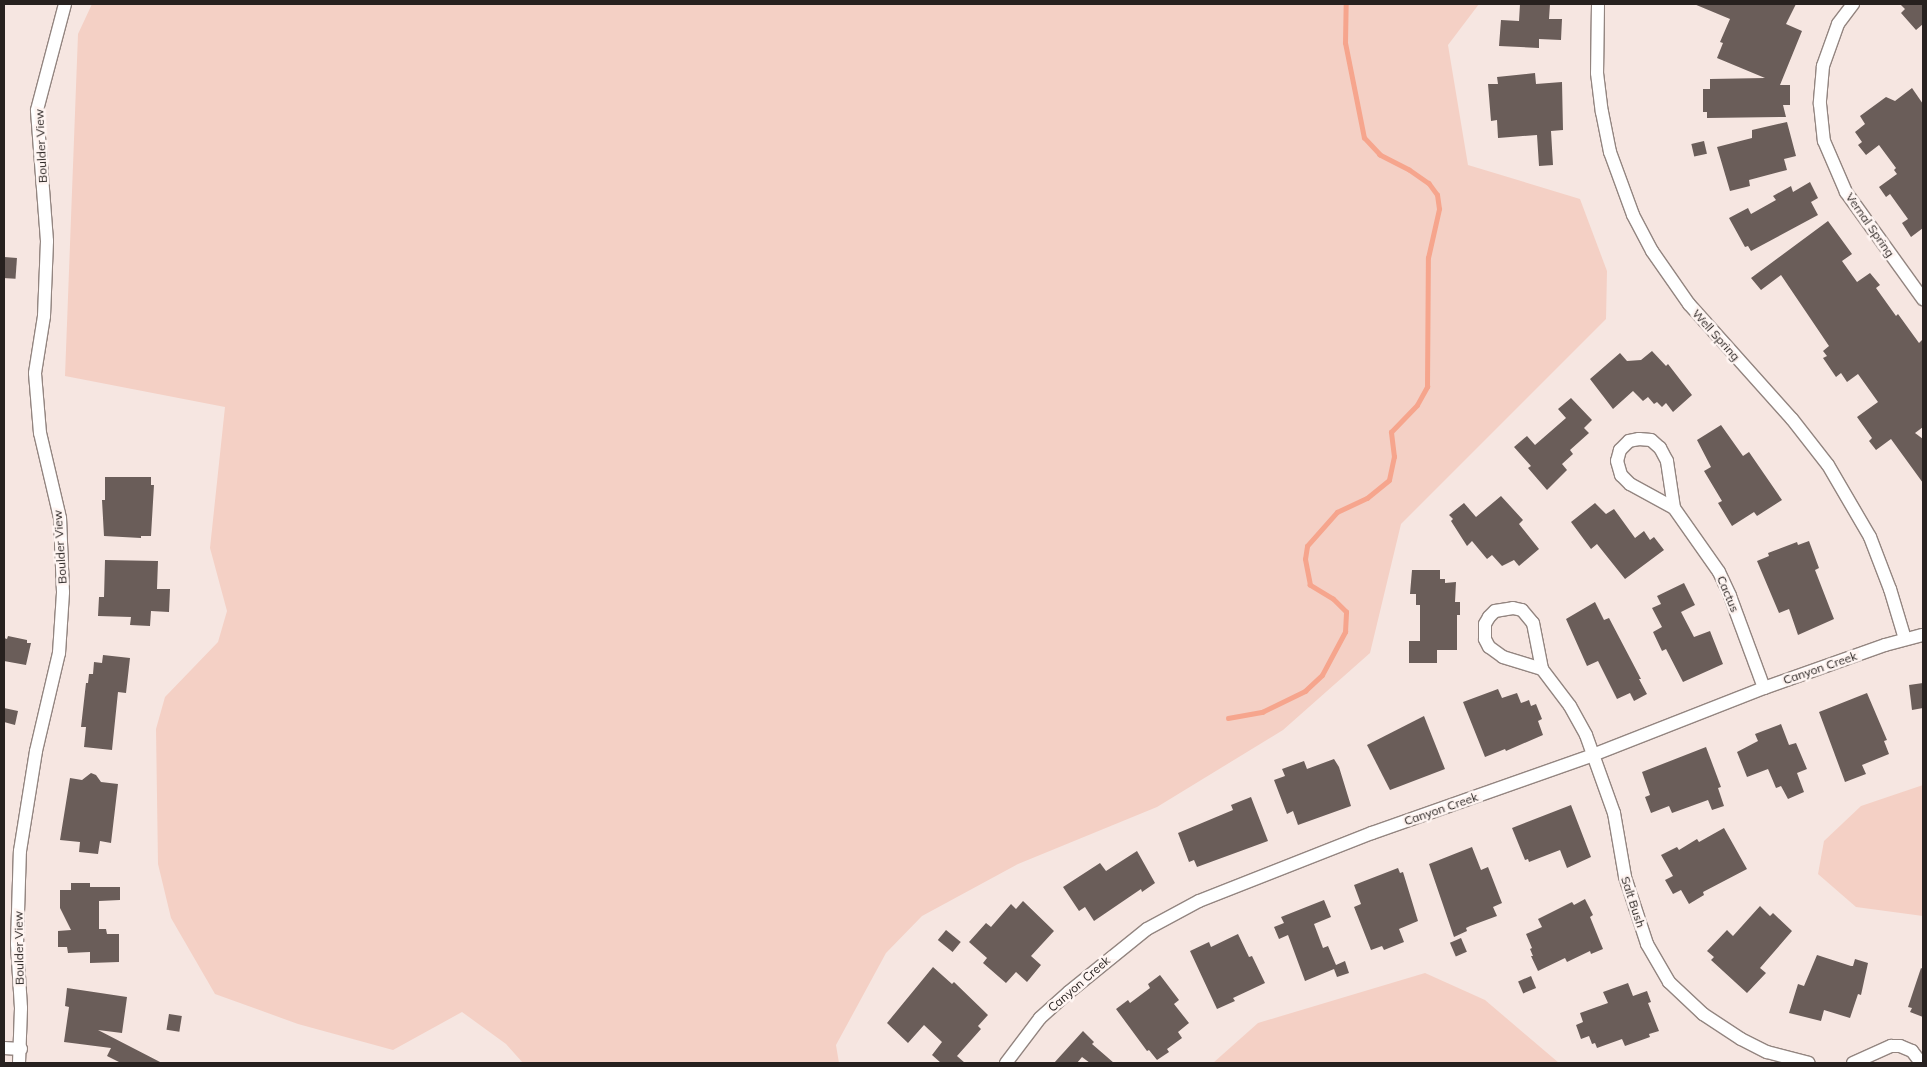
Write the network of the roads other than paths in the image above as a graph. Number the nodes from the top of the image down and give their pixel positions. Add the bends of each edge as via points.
1 (65, 4) edge
2 (1598, 4) edge
3 (1853, 4) edge
4 (1923, 299) edge
5 (1674, 508) junction
6 (1923, 635) edge
7 (1905, 639) junction
8 (1542, 669) junction
9 (1764, 688) junction
10 (1593, 755) junction
11 (4, 1048) edge
12 (21, 1049) junction
13 (19, 1063) edge
14 (1006, 1063) edge
15 (1809, 1063) edge
16 (1853, 1063) edge
17 (1921, 1063) edge

1 - 12 street, Boulder View via 37,110 47,241 44,316 36,373 40,433 60,518 63,592 58,653 36,751 20,851 17,944
2 - 7 street, Well Spring via 1597,73 1602,112 1610,152 1633,215 1652,251 1689,304 1792,419 1828,465 1870,537
3 - 4 street, Vernal Spring via 1838,24 1823,66 1820,104 1824,141 1846,192
5 - 5 street, Cactus via 1667,461 1660,448 1651,440 1630,442 1620,450 1617,461 1621,475 1630,484
5 - 9 street, Cactus via 1718,572 1730,596
6 - 7 street, Canyon Creek
7 - 9 street, Canyon Creek
8 - 8 street, Salt Bush via 1533,623 1522,610 1504,609 1489,617 1485,624 1485,639 1489,647 1503,657
8 - 10 street, Salt Bush via 1570,706
9 - 10 street, Canyon Creek
10 - 14 street, Canyon Creek via 1372,833 1199,901 1147,929 1076,986 1040,1018
10 - 15 street, Salt Bush via 1614,813 1624,877 1647,944 1669,982 1727,1032 1767,1052
11 - 12 street
12 - 13 street, Boulder View
16 - 17 street via 1891,1046 1900,1046 1912,1051

